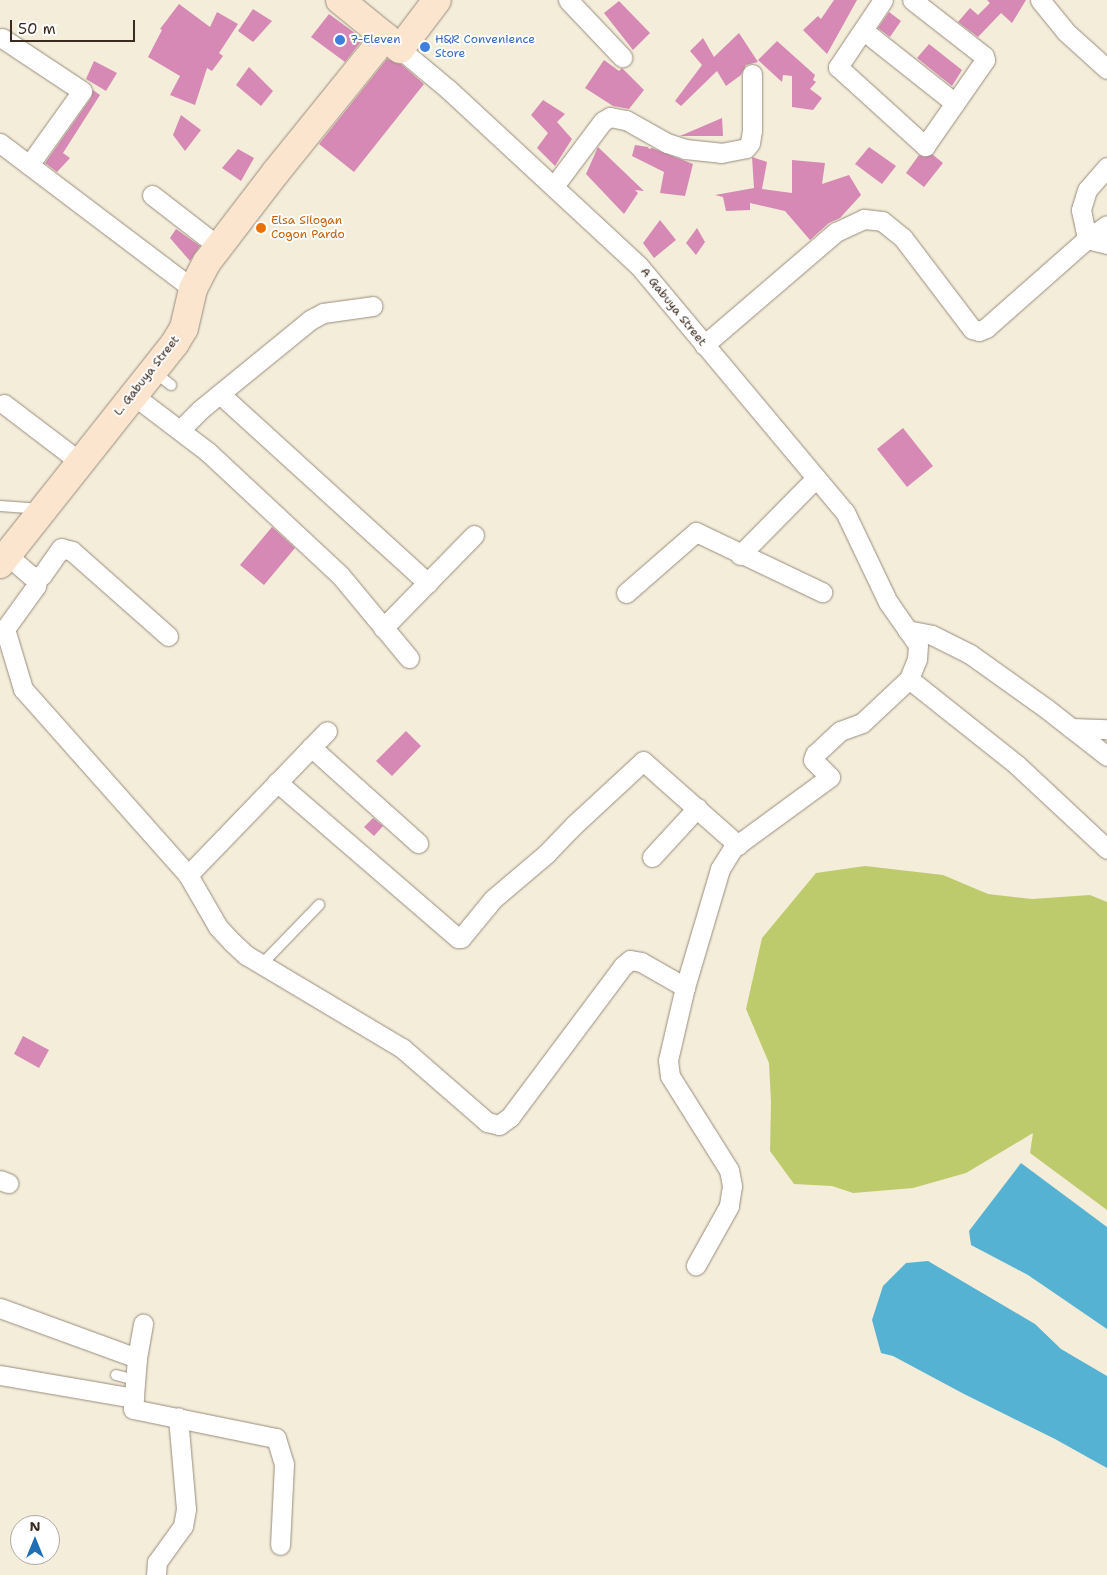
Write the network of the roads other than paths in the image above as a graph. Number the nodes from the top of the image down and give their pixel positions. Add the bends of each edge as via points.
1 (340, 0) edge
2 (437, 0) edge
3 (568, 0) edge
4 (883, 0) edge
5 (912, 0) edge
6 (1047, 3) edge
7 (864, 31) junction
8 (2, 38) dead end
9 (392, 43) junction
10 (622, 58) dead end
11 (1107, 69) edge
12 (752, 74) dead end
13 (955, 103) junction
14 (0, 143) edge
15 (29, 165) junction
16 (1107, 167) edge
17 (554, 186) junction
18 (152, 195) dead end
19 (1107, 225) edge
20 (1087, 239) junction
21 (1107, 244) edge
22 (219, 247) junction
23 (193, 289) junction
24 (373, 306) dead end
25 (704, 345) junction
26 (220, 394) junction
27 (133, 395) junction
28 (4, 404) dead end
29 (180, 430) junction
30 (80, 462) junction
31 (816, 478) junction
32 (0, 506) edge
33 (44, 509) junction
34 (474, 535) dead end
35 (740, 555) junction
36 (3, 560) edge
37 (38, 577) junction
38 (428, 583) junction
39 (822, 592) dead end
40 (626, 593) dead end
41 (383, 628) junction
42 (907, 630) junction
43 (168, 636) dead end
44 (409, 658) dead end
45 (909, 678) junction
46 (1071, 728) junction
47 (1107, 729) edge
48 (327, 731) dead end
49 (312, 747) junction
50 (1107, 756) edge
51 (277, 782) junction
52 (697, 808) junction
53 (418, 843) dead end
54 (738, 845) junction
55 (1107, 849) edge
56 (652, 858) dead end
57 (188, 875) junction
58 (319, 905) dead end
59 (263, 963) junction
60 (685, 987) junction
61 (696, 1265) dead end
62 (0, 1308) edge
63 (143, 1324) dead end
64 (137, 1358) junction
65 (0, 1375) edge
66 (116, 1375) dead end
67 (134, 1389) junction
68 (178, 1417) junction
69 (280, 1545) dead end
70 (156, 1575) edge

1 - 9 street, A Gabuya Street
2 - 9 street, L. Gabuya Street
3 - 10 street
4 - 7 street
5 - 13 street via 984,56 984,65
6 - 11 street via 1066,32
7 - 13 street
7 - 13 street via 838,67 922,145 927,145
8 - 15 street via 82,90
9 - 17 street, A Gabuya Street via 448,89
9 - 22 street, L. Gabuya Street via 276,172
12 - 17 street via 752,130 746,148 721,152 685,150 626,120 610,117 603,121
14 - 15 street
15 - 23 street
16 - 20 street via 1087,190 1084,199 1081,210
17 - 25 street, A Gabuya Street via 639,266
18 - 22 street
19 - 20 street
20 - 21 street
20 - 25 street via 979,332 972,329 903,238 882,221 864,219 836,232
22 - 23 street, L. Gabuya Street
23 - 27 street, L. Gabuya Street via 184,328 162,378
24 - 26 street via 323,313 310,320
25 - 31 street, A Gabuya Street
26 - 29 street
26 - 38 street
27 - 29 street
27 - 30 street, L. Gabuya Street
28 - 30 street
29 - 41 street via 208,452 340,575
30 - 33 street, L. Gabuya Street
31 - 35 street
31 - 42 street, A Gabuya Street via 845,512 888,602
32 - 33 lane
33 - 36 street, L. Gabuya Street
34 - 38 street
35 - 39 street
35 - 40 street via 696,532
36 - 37 street
37 - 43 street via 61,548 67,549
37 - 57 street via 36,586 5,629 23,689
38 - 41 street
41 - 44 street
42 - 45 street, A Gabuya Street via 919,652
42 - 46 street via 932,635 970,654
45 - 54 street via 862,723 840,731 814,754 813,760 830,777
45 - 55 street via 1017,766
46 - 47 street
46 - 50 street
48 - 49 street
49 - 51 street
49 - 53 street
51 - 52 street via 385,877 461,938 493,899 546,854 642,761
51 - 57 street
52 - 54 street
52 - 56 street
54 - 60 street via 720,869
57 - 59 street via 218,927 246,955
58 - 59 lane
59 - 60 street via 402,1048 487,1122 499,1125 510,1117 630,960 641,962
60 - 61 street via 671,1042 670,1076 729,1170 732,1186 729,1206
62 - 64 street
63 - 64 street
64 - 67 street
65 - 67 street
66 - 67 lane
67 - 68 street via 133,1409
68 - 69 street via 276,1438 284,1464
68 - 70 street via 186,1509 183,1526 157,1562

